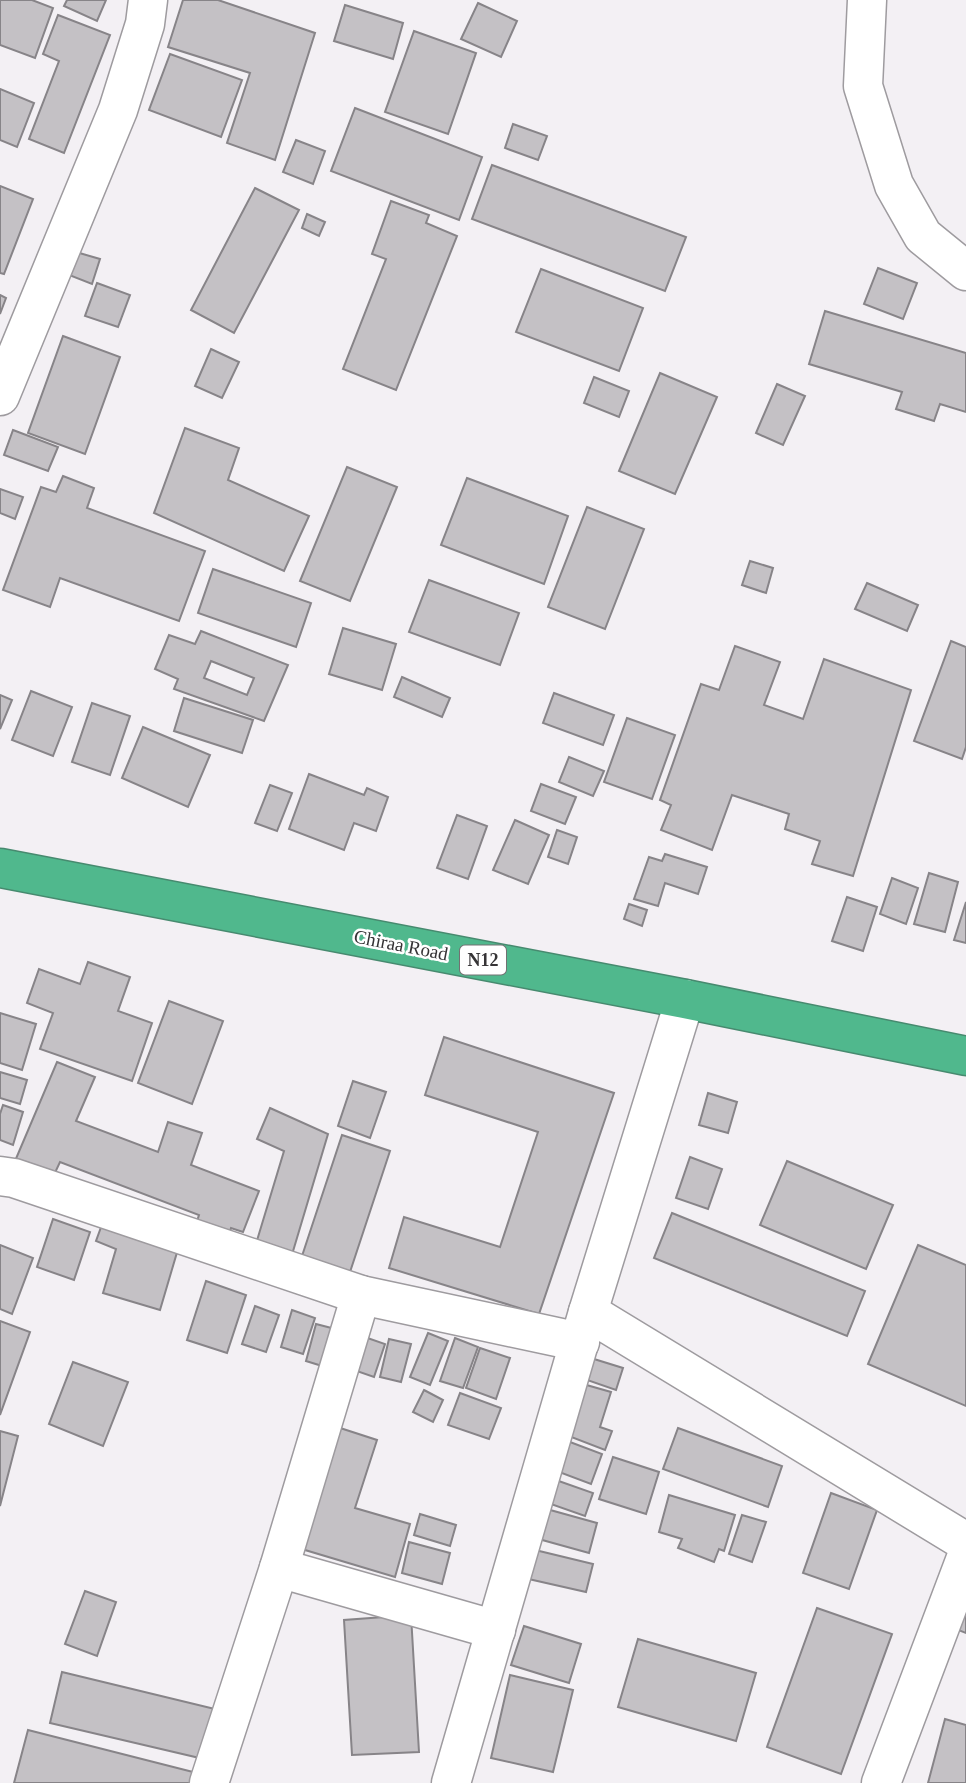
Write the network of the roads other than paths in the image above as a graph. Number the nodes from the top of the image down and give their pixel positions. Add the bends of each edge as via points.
1 (148, 0) edge
2 (867, 0) edge
3 (966, 271) edge
4 (0, 396) edge
5 (0, 868) edge
6 (685, 999) junction
7 (966, 1056) edge
8 (0, 1176) edge
9 (361, 1295) junction
10 (584, 1327) junction
11 (966, 1542) edge
12 (966, 1558) edge
13 (279, 1569) junction
14 (496, 1630) junction
15 (209, 1783) edge
16 (451, 1783) edge
17 (881, 1783) edge

1 - 4 street via 118,110
2 - 3 street via 863,86 894,185 923,236
5 - 6 highway, Chiraa Road / N12
6 - 7 highway, Chiraa Road / N12
6 - 10 street
8 - 9 street
9 - 10 street
9 - 13 street
10 - 11 street
10 - 14 street
12 - 17 street
13 - 14 street
13 - 15 street
14 - 16 street

